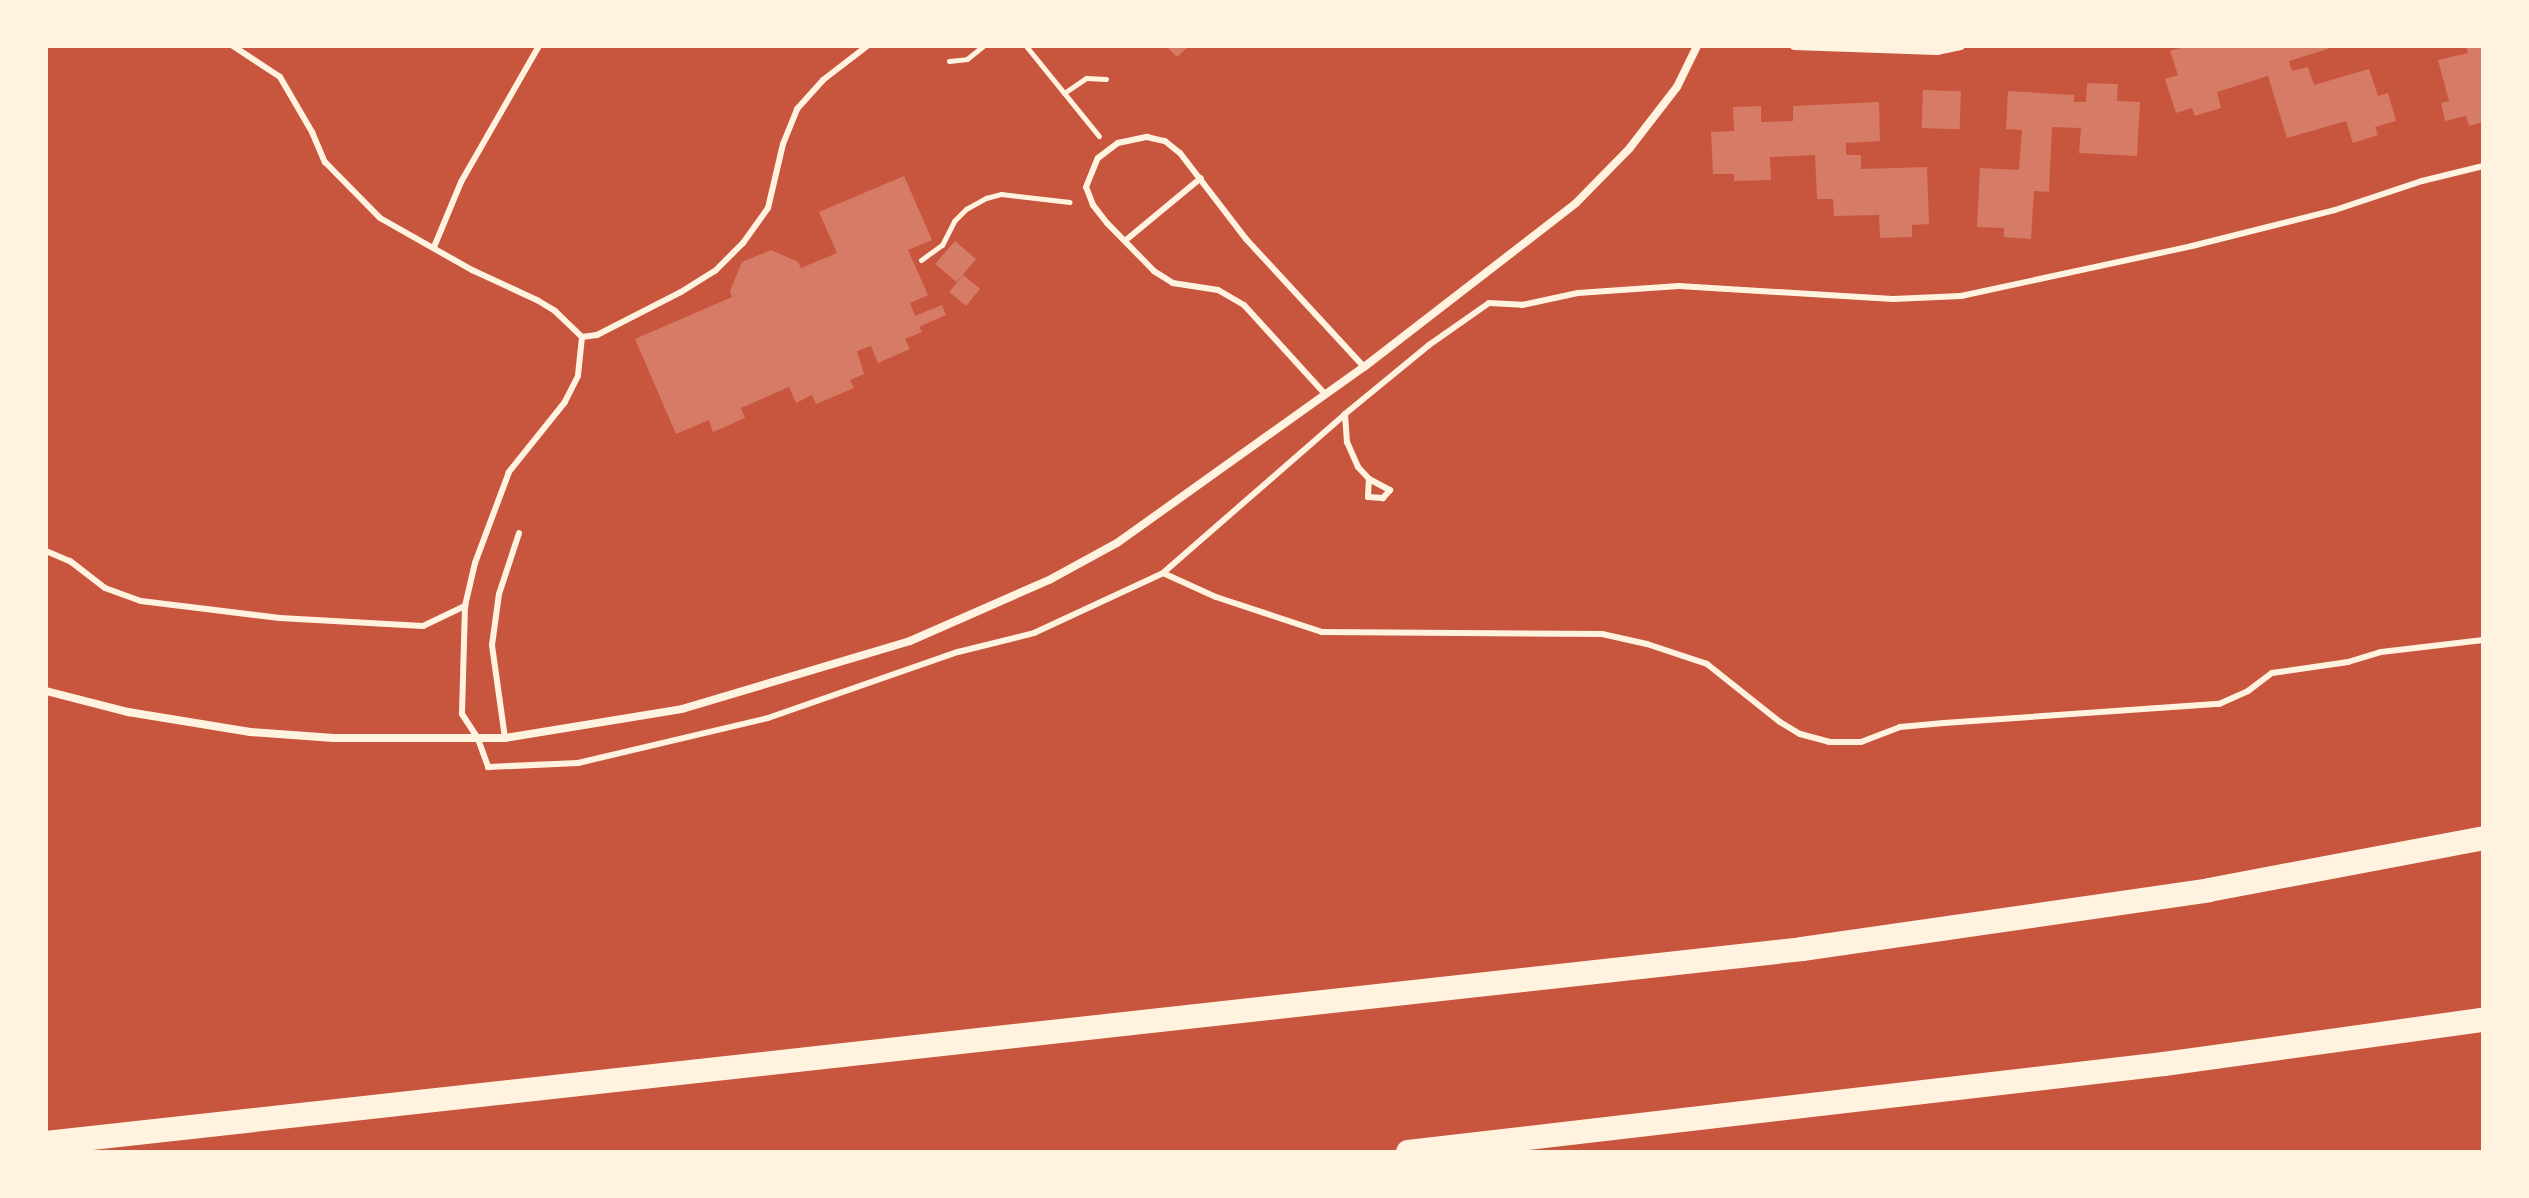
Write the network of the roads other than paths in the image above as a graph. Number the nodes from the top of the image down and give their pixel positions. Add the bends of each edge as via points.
1 (233, 46) edge
2 (539, 46) edge
3 (867, 46) edge
4 (1697, 46) edge
5 (1794, 46) edge
6 (1960, 46) edge
7 (2483, 166) edge
8 (1201, 178) junction
9 (1126, 240) junction
10 (434, 247) junction
11 (582, 337) junction
12 (1364, 367) junction
13 (1325, 394) junction
14 (1345, 414) junction
15 (1369, 479) dead end
16 (519, 533) dead end
17 (46, 551) edge
18 (1163, 573) junction
19 (465, 606) junction
20 (2483, 640) edge
21 (46, 691) edge
22 (505, 738) junction
23 (478, 739) junction
24 (2483, 838) edge
25 (2483, 1020) edge
26 (46, 1143) edge
27 (1408, 1152) edge

1 - 10 lane via 280,77 325,162 344,185 380,218
2 - 10 lane via 461,182
3 - 11 lane via 823,80 797,109 768,208 743,243 715,271 681,292 597,335
4 - 12 street via 1677,87 1629,149 1576,203
5 - 6 street via 1937,51
7 - 14 lane via 2192,246 1961,296 1893,299 1679,286 1578,293 1522,305 1489,303
8 - 9 lane
8 - 9 lane via 1180,153 1155,137 1118,143 1098,158 1086,187 1107,223
8 - 12 lane via 1246,239
9 - 13 lane via 1173,283 1218,290 1244,305
10 - 11 lane via 555,311
11 - 19 lane via 578,376 565,402 509,472
12 - 13 street
13 - 22 street via 1117,543 973,615 910,641 682,709
14 - 15 lane via 1351,454
14 - 18 lane
16 - 22 lane via 499,594 492,645
17 - 19 lane via 70,561 105,588 141,601 280,618 423,626
18 - 20 lane via 1216,597 1322,632 1602,634 1647,644 1707,664 1780,722 1829,742 1861,742 1900,727 2219,704 2272,673
18 - 23 lane via 1034,633 958,652 768,718 578,763 488,767
19 - 23 lane via 462,714
21 - 23 street via 128,712 250,732
22 - 23 street
24 - 26 highway via 2181,895 1802,949
25 - 27 highway via 2179,1063

